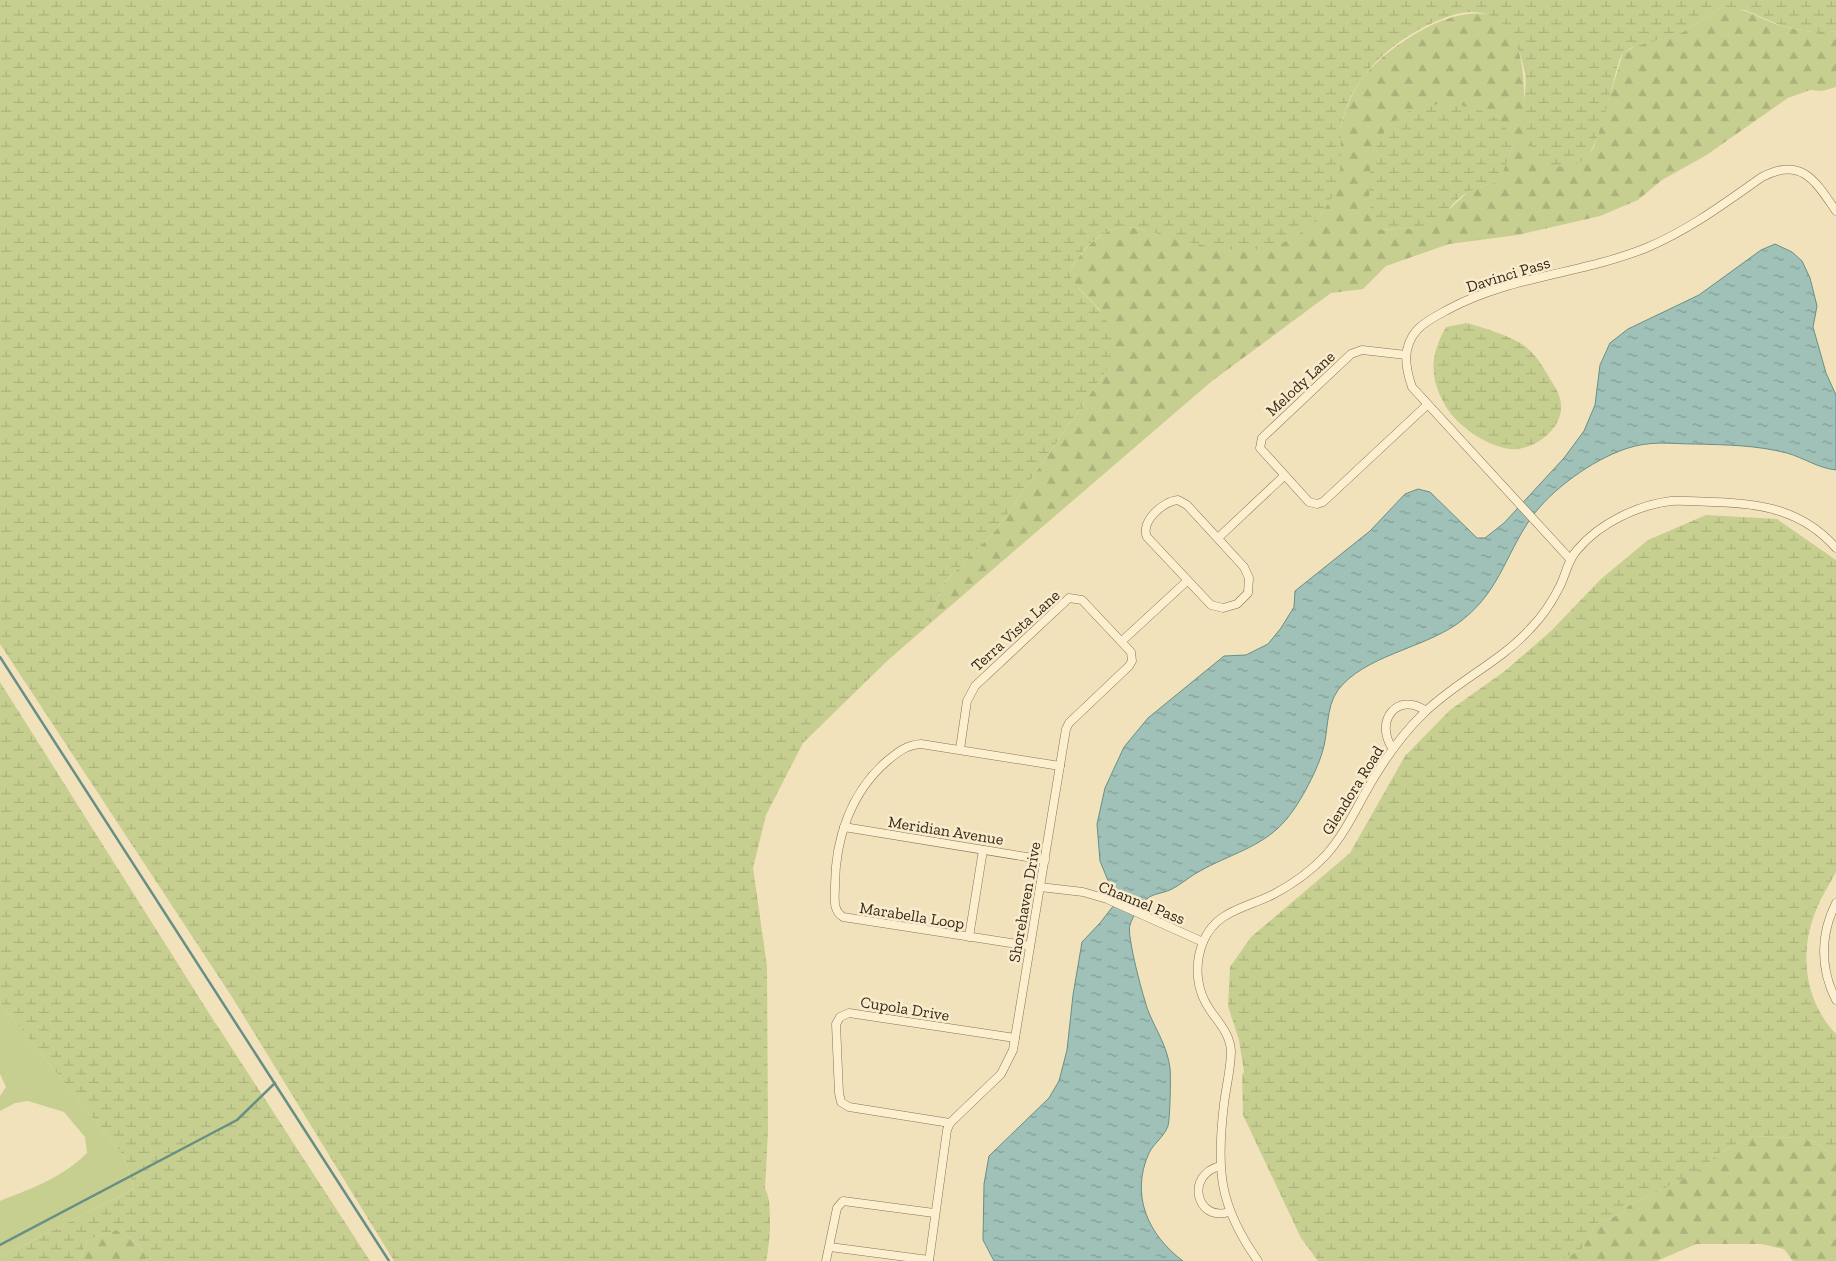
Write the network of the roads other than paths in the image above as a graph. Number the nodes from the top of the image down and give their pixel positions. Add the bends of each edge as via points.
1 (1836, 211) edge
2 (1406, 355) junction
3 (1427, 405) junction
4 (1284, 476) junction
5 (1218, 538) junction
6 (1836, 547) edge
7 (1570, 559) junction
8 (1187, 580) junction
9 (1122, 641) junction
10 (1426, 711) junction
11 (960, 749) junction
12 (1393, 749) junction
13 (1060, 766) junction
14 (844, 827) junction
15 (983, 850) junction
16 (1045, 860) junction
17 (1040, 887) junction
18 (1836, 903) edge
19 (969, 937) junction
20 (1203, 942) junction
21 (1030, 946) junction
22 (1836, 1000) edge
23 (1014, 1038) junction
24 (950, 1123) junction
25 (1220, 1166) junction
26 (934, 1212) junction
27 (1229, 1212) junction
28 (830, 1248) junction
29 (826, 1261) edge
30 (929, 1261) edge
31 (1258, 1261) edge

1 - 2 street, Davinci Pass via 1813,178 1794,171 1778,170 1762,177 1677,234 1646,248 1608,262 1475,295 1417,330
2 - 3 street via 1412,387
2 - 4 street, Melody Lane via 1362,350 1351,354 1262,438 1260,448
3 - 4 street via 1320,504 1309,502
3 - 7 street
4 - 5 street
5 - 8 street via 1247,573 1249,588 1245,597 1232,607 1214,607
5 - 8 street via 1187,505 1178,500 1168,503 1147,522 1147,537
6 - 7 street, Glendora Road via 1810,525 1771,507 1749,503 1672,501 1611,522 1594,533
7 - 10 street, Glendora Road via 1552,601 1529,630
8 - 9 street
9 - 11 street, Terra Vista Lane via 1082,600 1072,597 1065,600 975,686 967,701
9 - 13 street, Shorehaven Drive via 1131,652 1131,663 1069,723
10 - 12 street, Glendora Road
10 - 12 street via 1408,705 1392,712 1386,722 1385,734
11 - 13 street, Marabella Loop
11 - 14 street, Marabella Loop via 913,744 899,751 862,791
12 - 20 street, Glendora Road via 1345,830 1321,860 1289,885 1221,918
13 - 16 street, Shorehaven Drive
14 - 15 street, Meridian Avenue
14 - 19 street, Marabella Loop via 835,878 835,907 839,915 847,919
15 - 16 street, Meridian Avenue
15 - 19 street
16 - 17 street, Shorehaven Drive
17 - 20 street, Channel Pass via 1083,892 1107,899
17 - 21 street, Shorehaven Drive
18 - 22 street via 1828,923 1824,953 1830,988
19 - 21 street, Marabella Loop
20 - 25 street, Glendora Road via 1197,966 1199,987 1227,1035 1230,1051
21 - 23 street, Shorehaven Drive
23 - 24 street, Shorehaven Drive via 1010,1058 1000,1074
23 - 24 street, Cupola Drive via 849,1013 840,1017 836,1024 838,1094 842,1102 849,1107
24 - 26 street, Shorehaven Drive via 944,1139
25 - 27 street, Glendora Road
25 - 27 street via 1203,1175 1198,1185 1199,1197 1210,1211 1216,1214
26 - 28 street via 843,1201 837,1208
26 - 30 street, Shorehaven Drive
27 - 31 street, Glendora Road
28 - 29 street
28 - 30 street

